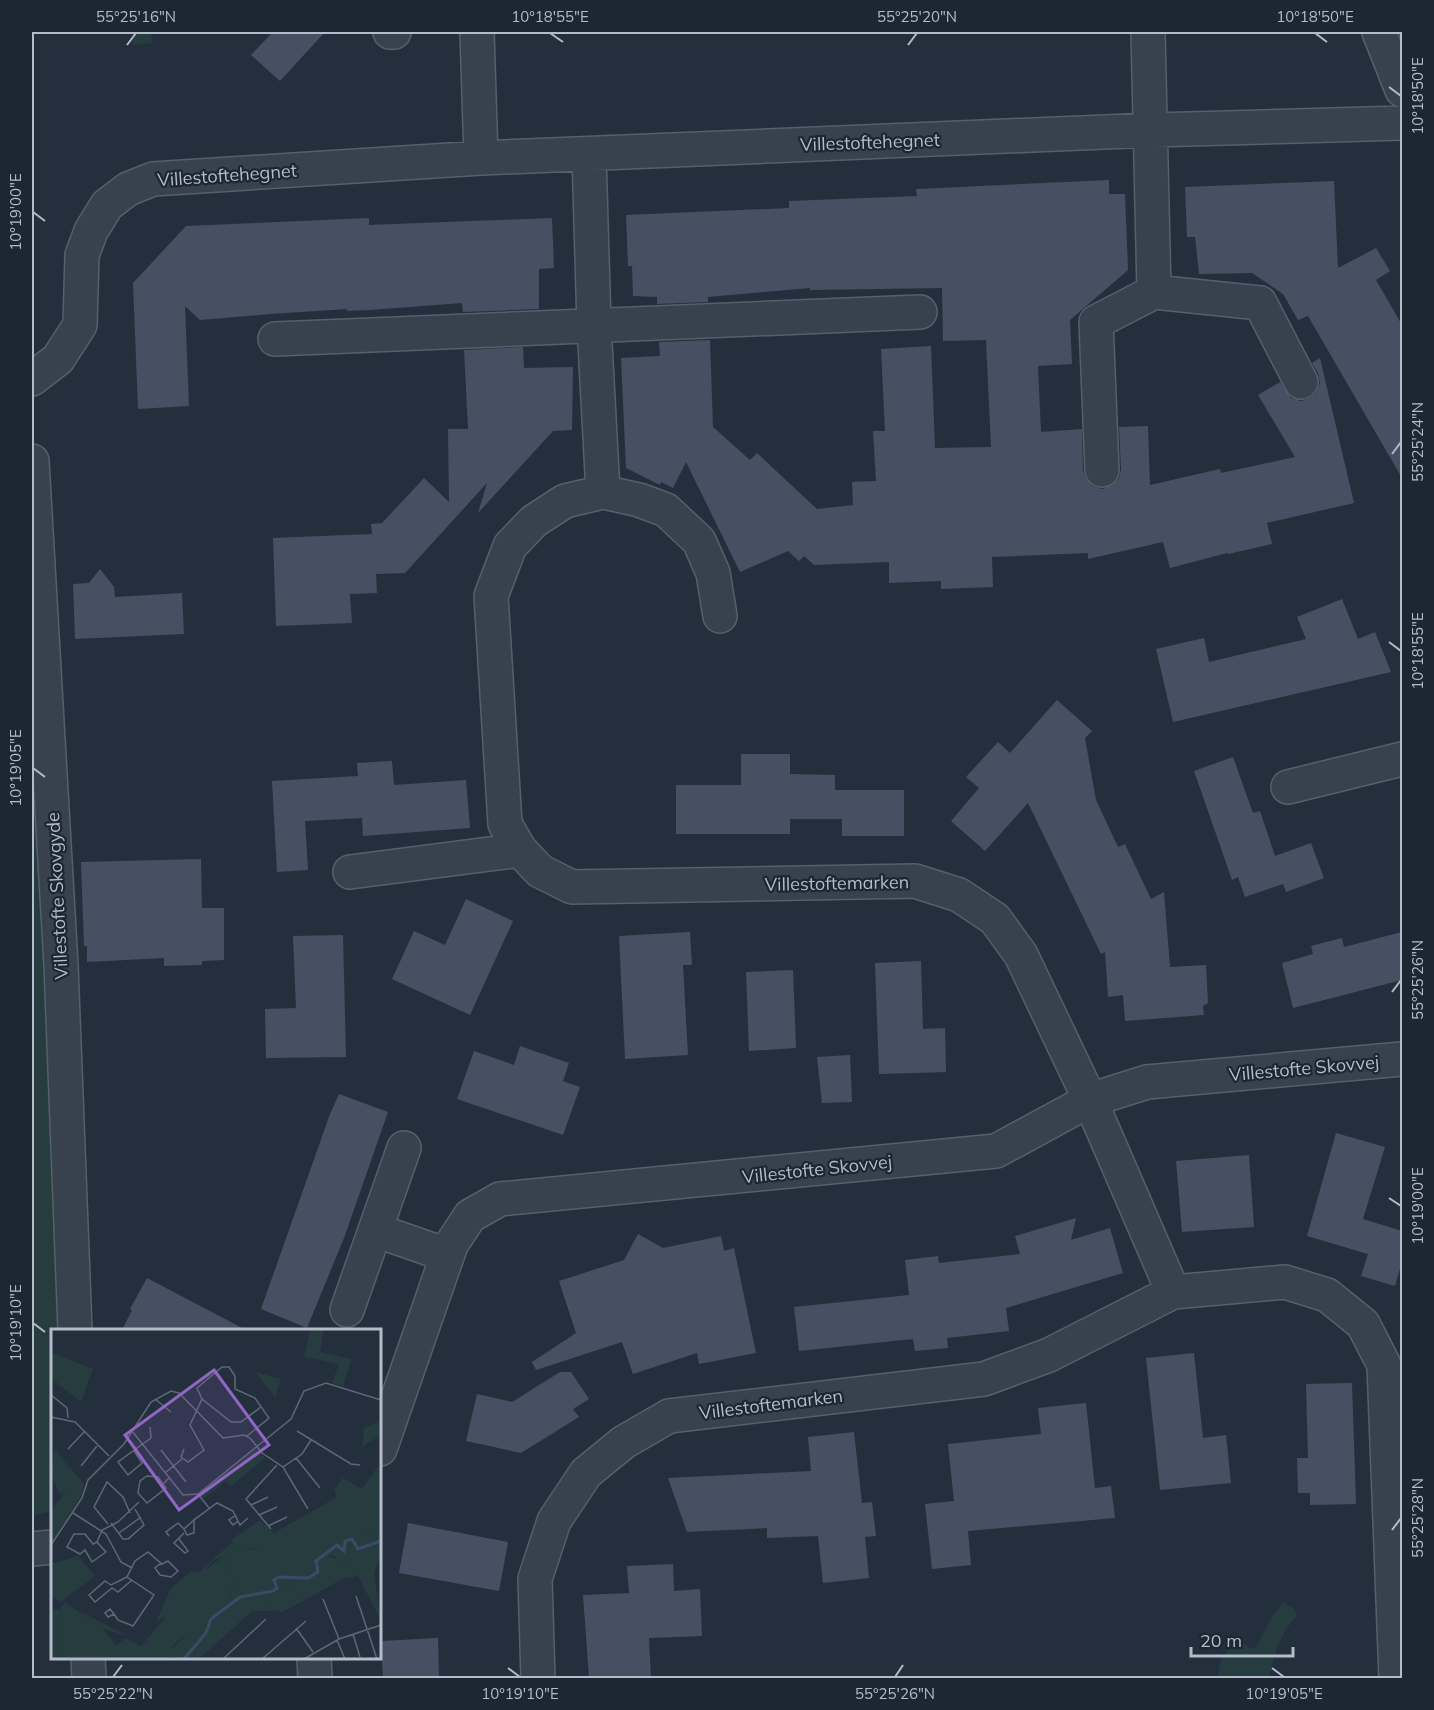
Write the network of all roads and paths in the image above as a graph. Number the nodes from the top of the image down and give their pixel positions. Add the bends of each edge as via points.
1 (477, 32) edge
2 (1148, 32) edge
3 (1379, 32) edge
4 (1402, 90) edge
5 (1402, 123) edge
6 (1152, 130) junction
7 (589, 154) junction
8 (481, 158) junction
9 (1154, 292) junction
10 (920, 312) dead end
11 (594, 325) junction
12 (274, 339) dead end
13 (32, 379) edge
14 (1301, 382) dead end
15 (32, 461) edge
16 (1102, 470) dead end
17 (603, 492) junction
18 (720, 616) dead end
19 (1402, 759) edge
20 (1288, 787) dead end
21 (520, 850) junction
22 (350, 872) dead end
23 (1402, 1059) edge
24 (1090, 1100) junction
25 (404, 1148) dead end
26 (375, 1230) junction
27 (447, 1255) junction
28 (1173, 1292) junction
29 (347, 1310) dead end
30 (75, 1329) edge
31 (381, 1446) edge
32 (51, 1547) edge
33 (32, 1549) edge
34 (88, 1659) edge
35 (314, 1659) edge
36 (89, 1678) edge
37 (315, 1678) edge
38 (538, 1678) edge
39 (1396, 1678) edge

1 - 8 street
2 - 6 street
3 - 4 street
5 - 6 street, Villestoftehegnet
6 - 7 street, Villestoftehegnet
6 - 9 street
7 - 8 street, Villestoftehegnet
7 - 11 street
8 - 13 street, Villestoftehegnet via 153,179 128,189 107,205 82,255 80,325 58,359
9 - 14 street via 1260,303
9 - 16 street via 1096,322
10 - 11 street
11 - 12 street
11 - 17 street
15 - 30 street, Villestofte Skovgyde via 62,965
17 - 18 street, Villestoftemarken via 666,510 699,541 713,573
17 - 21 street, Villestoftemarken via 565,501 534,520 510,546 491,596 504,824
19 - 20 street
21 - 22 street
21 - 24 street, Villestoftemarken via 540,871 572,887 915,881 959,895 995,919 1021,955
23 - 24 street, Villestofte Skovvej via 1147,1082
24 - 27 street, Villestofte Skovvej via 996,1151 500,1199 470,1216
24 - 28 street, Villestoftemarken
25 - 26 street
26 - 27 street
26 - 29 street
27 - 31 street, Villestofte Skovvej
28 - 38 street, Villestoftemarken via 1049,1355 984,1379 669,1416 624,1442 586,1473 554,1521 535,1579
28 - 39 street, Villestoftemarken via 1285,1282 1327,1295 1363,1324 1384,1365
32 - 33 street
34 - 36 street
35 - 37 street

